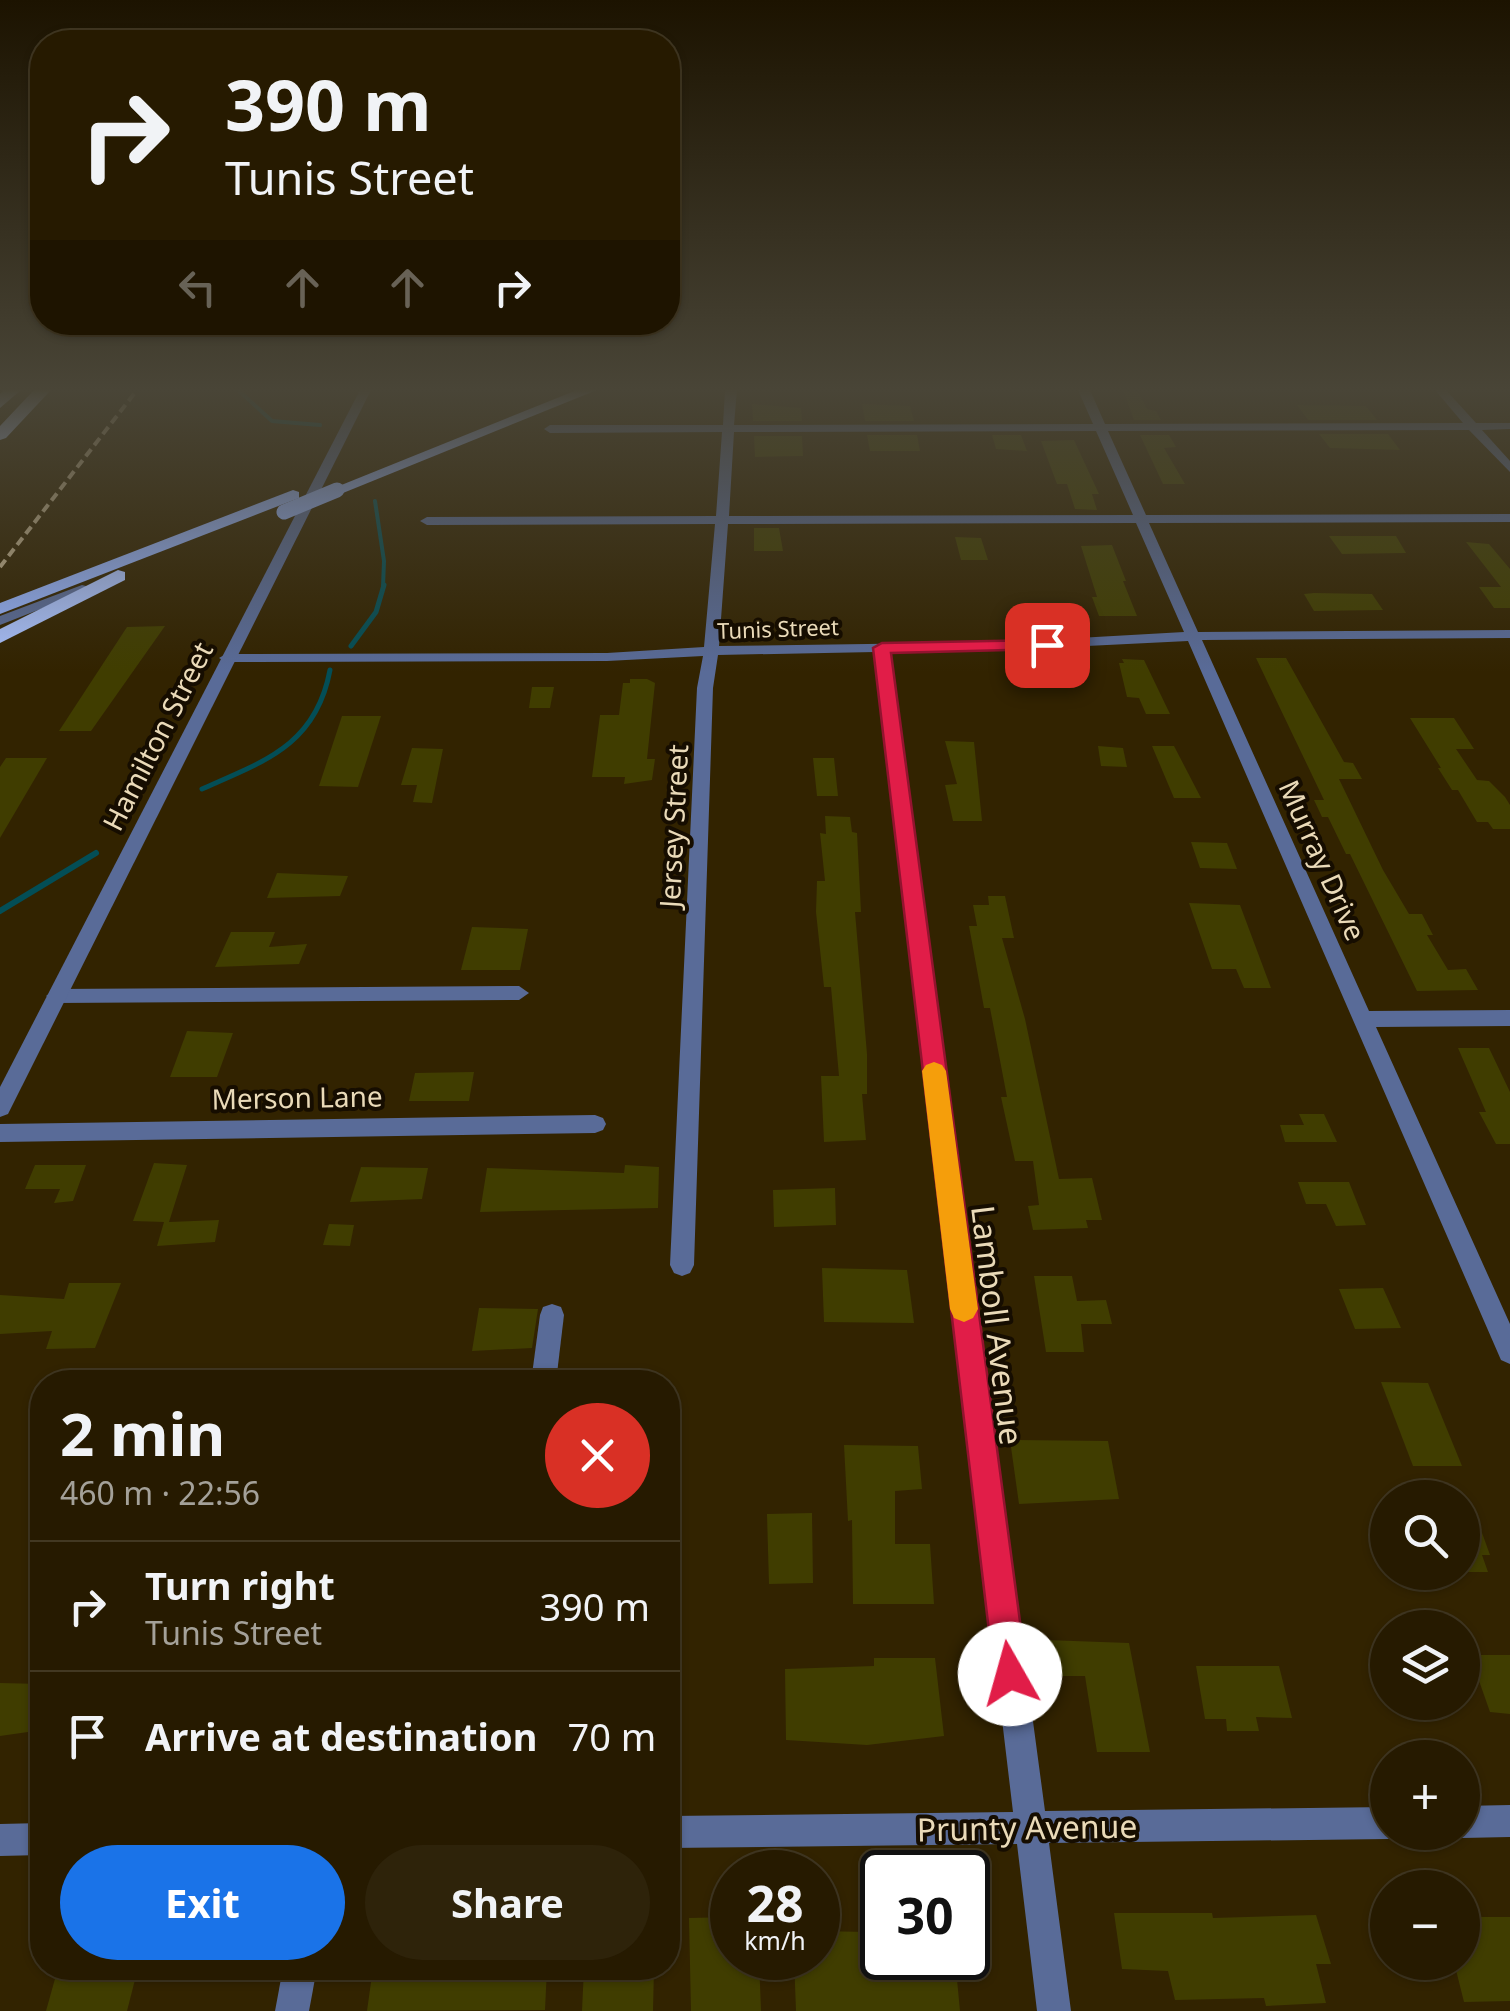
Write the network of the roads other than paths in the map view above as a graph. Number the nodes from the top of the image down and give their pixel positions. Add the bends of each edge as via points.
1 (317, 484) edge
2 (336, 484) edge
3 (723, 484) edge
4 (1126, 484) edge
5 (289, 503) junction
6 (1510, 518) edge
7 (427, 521) dead end
8 (721, 521) junction
9 (1143, 521) junction
10 (118, 576) junction
11 (0, 609) edge
12 (0, 621) edge
13 (1510, 634) edge
14 (1194, 636) junction
15 (0, 637) edge
16 (882, 648) junction
17 (712, 652) junction
18 (226, 658) junction
19 (519, 993) dead end
20 (56, 996) junction
21 (1510, 1018) edge
22 (1363, 1019) junction
23 (0, 1108) edge
24 (595, 1124) dead end
25 (0, 1133) edge
26 (682, 1265) dead end
27 (552, 1315) dead end
28 (1510, 1352) edge
29 (545, 1370) edge
30 (1510, 1821) edge
31 (1480, 1822) edge
32 (1370, 1823) edge
33 (1030, 1827) junction
34 (680, 1832) edge
35 (30, 1839) edge
36 (0, 1840) edge
37 (298, 1980) edge
38 (292, 2011) edge
39 (1054, 2011) edge

1 - 18 street, Hamilton Street
2 - 5 main road, bridge
3 - 8 street, Jersey Street
4 - 9 street, Murray Drive
5 - 10 main road
5 - 11 main road
6 - 9 street
7 - 8 street
8 - 9 street
8 - 17 street, Jersey Street
9 - 14 street, Murray Drive
10 - 12 street
10 - 15 highway
13 - 14 street, Tunis Street
14 - 16 street, Tunis Street
14 - 22 street, Murray Drive
16 - 17 street, Tunis Street
16 - 33 street, Lamboll Avenue
17 - 18 street, Tunis Street
17 - 26 street, Jersey Street
18 - 20 street, Hamilton Street
19 - 20 street
20 - 23 street, Hamilton Street
21 - 22 street
22 - 28 street, Murray Drive
24 - 25 street, Merson Lane
27 - 29 street
30 - 31 street
32 - 33 street, Prunty Avenue
33 - 34 street, Prunty Avenue
33 - 39 street, Lamboll Avenue
35 - 36 street
37 - 38 street

